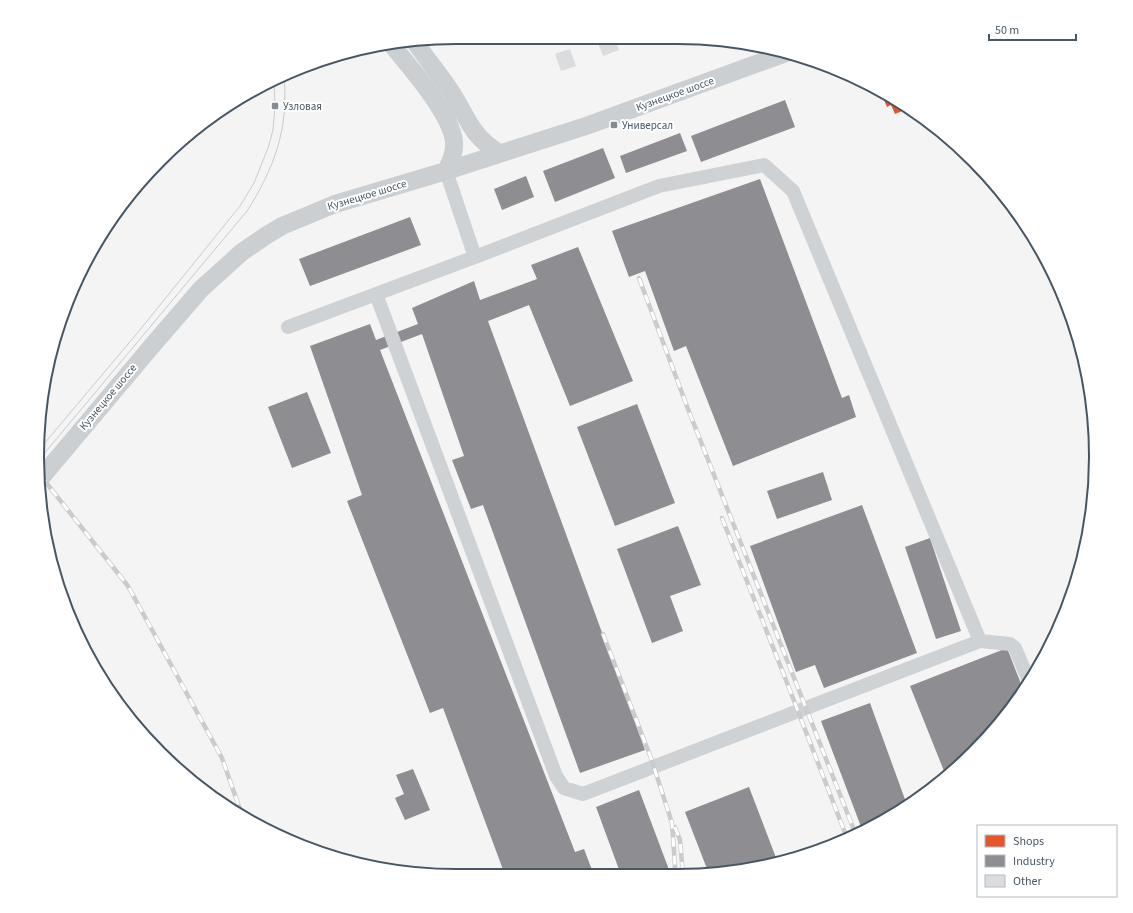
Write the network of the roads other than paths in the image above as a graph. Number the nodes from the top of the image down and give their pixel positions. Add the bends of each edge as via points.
1 (418, 46) edge
2 (395, 49) edge
3 (778, 57) edge
4 (498, 153) junction
5 (446, 171) junction
6 (475, 257) junction
7 (376, 294) junction
8 (288, 327) dead end
9 (45, 473) edge
10 (980, 641) junction
11 (1026, 675) edge

1 - 4 main road via 450,91 469,125 485,144
2 - 5 main road via 435,101 450,127 454,153
3 - 4 main road, Кузнецкое шоссе via 586,126
4 - 5 main road, Кузнецкое шоссе
5 - 6 lane
5 - 9 main road, Кузнецкое шоссе via 336,204 282,226 253,243 201,289
6 - 7 lane
6 - 10 lane via 659,186 764,165 793,191
7 - 8 lane
7 - 10 lane via 556,776 564,788 583,794
10 - 11 lane via 1010,644 1016,648

